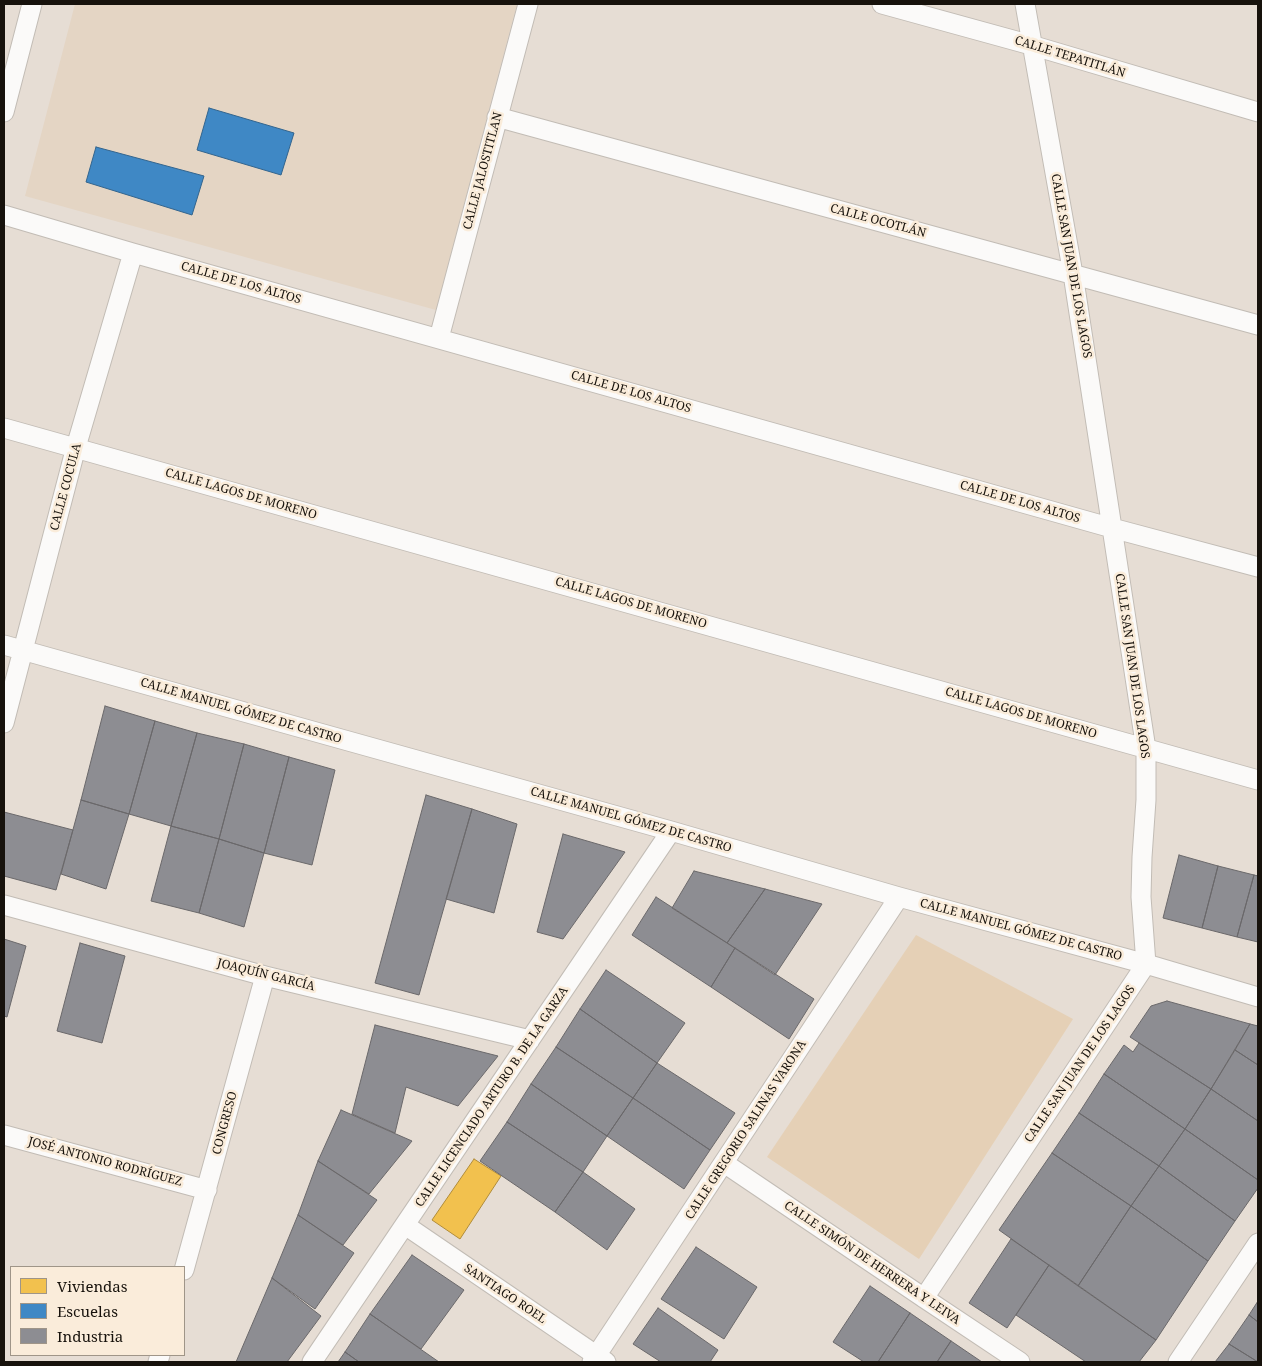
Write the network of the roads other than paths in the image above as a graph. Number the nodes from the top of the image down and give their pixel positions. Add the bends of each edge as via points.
1 (32, 4) edge
2 (528, 4) edge
3 (882, 4) edge
4 (1025, 4) edge
5 (1031, 45) junction
6 (4, 112) edge
7 (1258, 112) edge
8 (497, 117) junction
9 (4, 215) edge
10 (133, 253) junction
11 (1074, 274) junction
12 (1258, 325) edge
13 (439, 338) junction
14 (4, 428) edge
15 (76, 447) junction
16 (1112, 528) junction
17 (1258, 567) edge
18 (4, 646) edge
19 (23, 651) junction
20 (4, 723) edge
21 (1146, 749) junction
22 (1258, 780) edge
23 (671, 831) junction
24 (898, 897) junction
25 (4, 905) edge
26 (1146, 964) junction
27 (265, 976) junction
28 (1258, 996) edge
29 (530, 1040) junction
30 (4, 1135) edge
31 (724, 1162) junction
32 (207, 1190) junction
33 (405, 1226) junction
34 (1258, 1243) edge
35 (185, 1267) edge
36 (924, 1298) junction
37 (598, 1360) edge
38 (312, 1362) edge
39 (1020, 1362) edge
40 (1178, 1362) edge

1 - 6 street
2 - 8 street, CALLE JALOSTITLAN
3 - 5 street, CALLE TEPATITLÁN
4 - 5 street, CALLE SAN JUAN DE LOS LAGOS
5 - 7 street, CALLE TEPATITLÁN
5 - 11 street, CALLE SAN JUAN DE LOS LAGOS
8 - 11 street, CALLE OCOTLÁN
8 - 13 street, CALLE JALOSTITLAN
9 - 10 street, CALLE DE LOS ALTOS
10 - 13 street, CALLE DE LOS ALTOS
10 - 15 street, CALLE COCULA
11 - 12 street, CALLE OCOTLÁN
11 - 16 street, CALLE SAN JUAN DE LOS LAGOS
13 - 16 street, CALLE DE LOS ALTOS
14 - 15 street, CALLE LAGOS DE MORENO
15 - 19 street, CALLE COCULA
15 - 21 street, CALLE LAGOS DE MORENO
16 - 17 street, CALLE DE LOS ALTOS
16 - 21 street, CALLE SAN JUAN DE LOS LAGOS
18 - 19 street, CALLE MANUEL GÓMEZ DE CASTRO
19 - 20 street, CALLE COCULA
19 - 23 street, CALLE MANUEL GÓMEZ DE CASTRO
21 - 22 street, CALLE LAGOS DE MORENO
21 - 26 street, CALLE SAN JUAN DE LOS LAGOS via 1141,897
23 - 24 street, CALLE MANUEL GÓMEZ DE CASTRO
23 - 29 street, CALLE LICENCIADO ARTURO B. DE LA GARZA
24 - 26 street, CALLE MANUEL GÓMEZ DE CASTRO
24 - 31 street, CALLE GREGORIO SALINAS VARONA
25 - 27 street, JOAQUÍN GARCÍA
26 - 28 street, CALLE MANUEL GÓMEZ DE CASTRO
26 - 36 street, CALLE SAN JUAN DE LOS LAGOS
27 - 29 street, JOAQUÍN GARCÍA
27 - 32 street, CONGRESO
29 - 33 street, CALLE LICENCIADO ARTURO B. DE LA GARZA
30 - 32 street, JOSÉ ANTONIO RODRÍGUEZ
31 - 36 street, CALLE SIMÓN DE HERRERA Y LEIVA
31 - 37 street, CALLE GREGORIO SALINAS VARONA
32 - 35 street, CONGRESO
33 - 37 street, SANTIAGO ROEL
33 - 38 street, CALLE LICENCIADO ARTURO B. DE LA GARZA
34 - 40 street
36 - 39 street, CALLE SIMÓN DE HERRERA Y LEIVA

